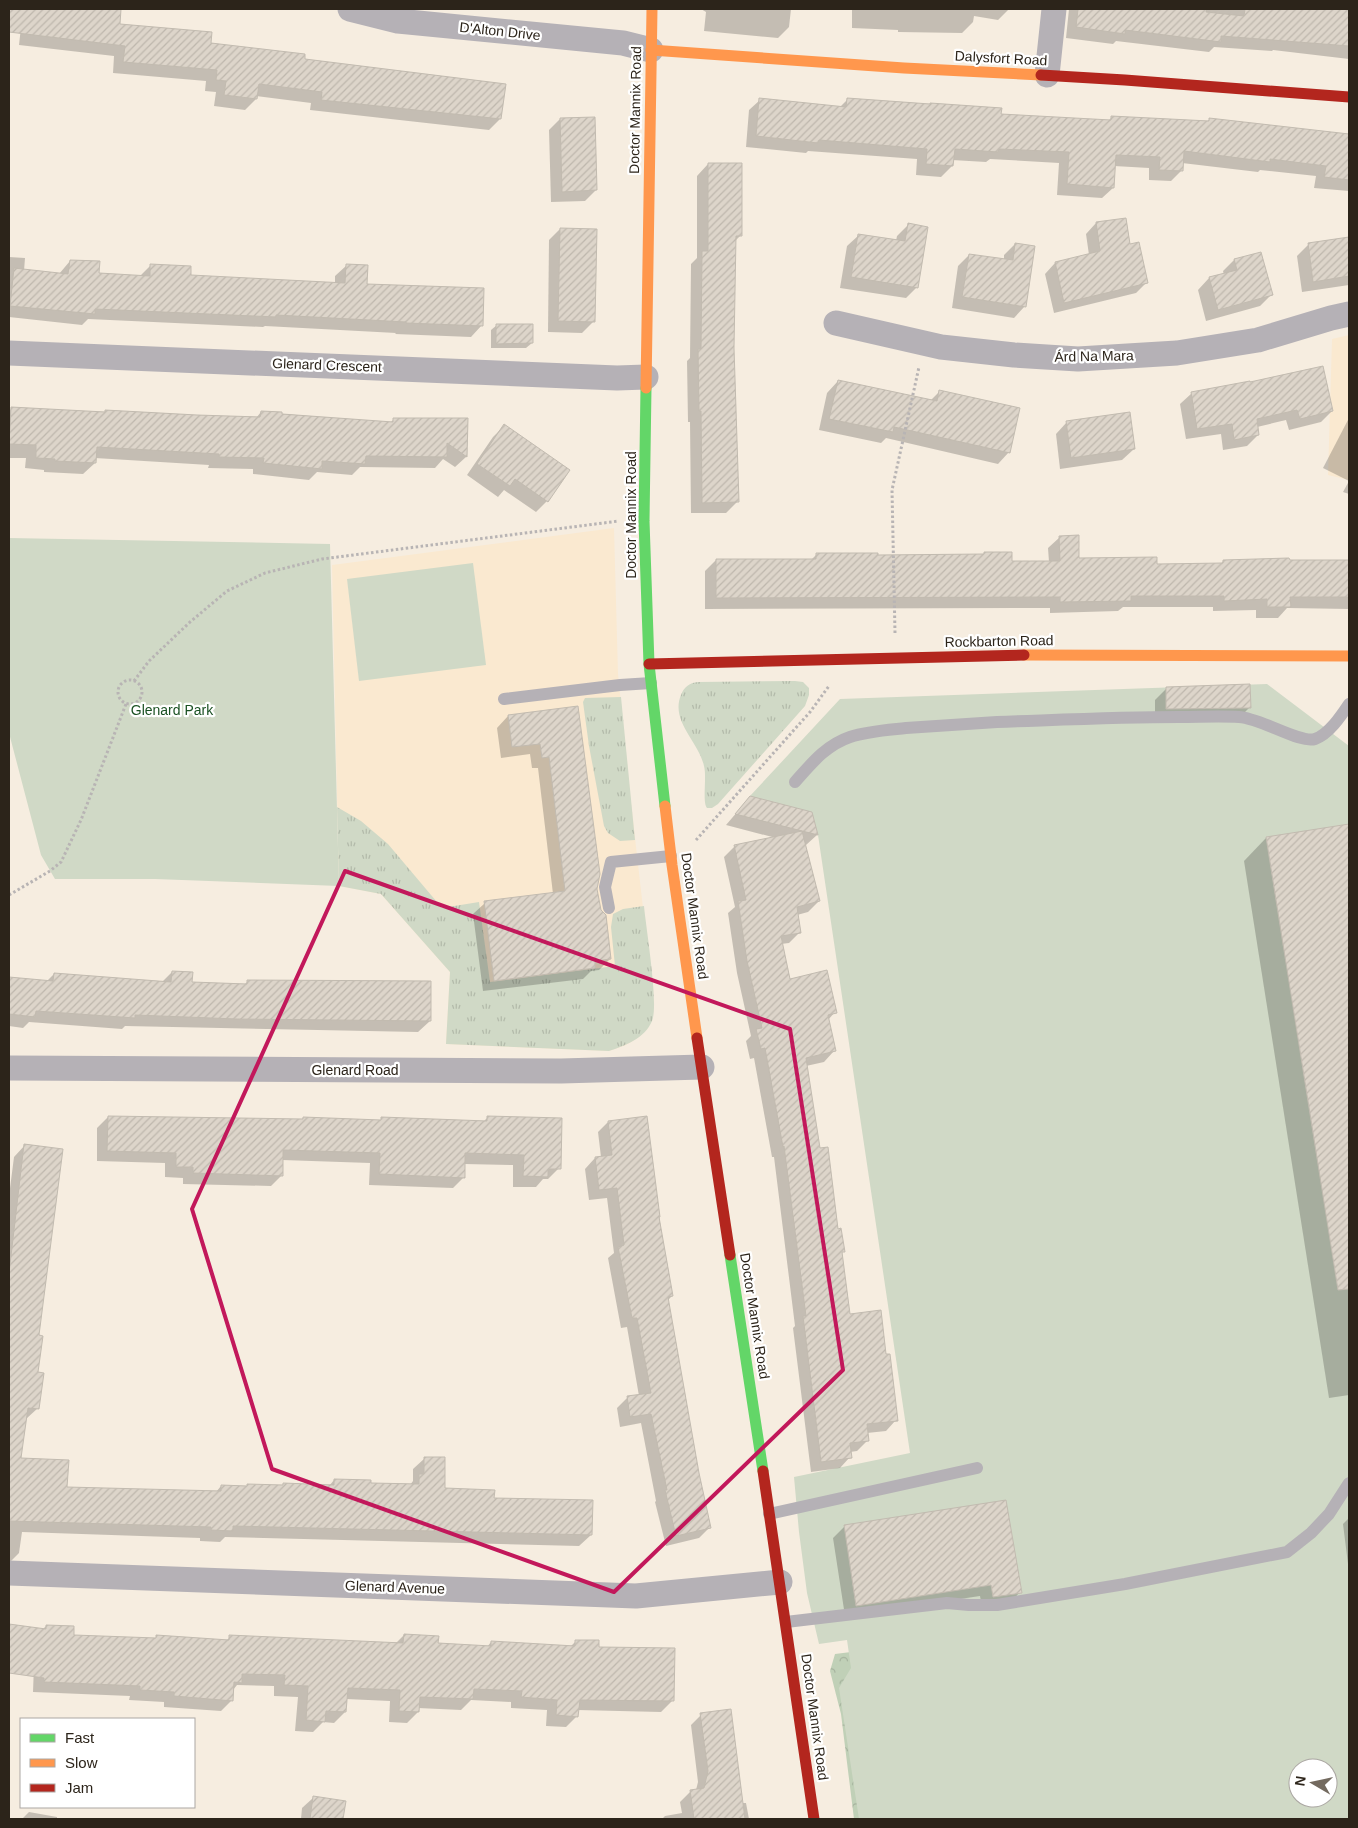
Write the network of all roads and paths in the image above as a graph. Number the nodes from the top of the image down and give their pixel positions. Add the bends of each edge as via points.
1 (350, 9) edge
2 (652, 9) edge
3 (1054, 9) edge
4 (651, 50) junction
5 (1047, 75) junction
6 (1349, 97) edge
7 (1349, 314) edge
8 (836, 323) dead end
9 (925, 343) junction
10 (9, 354) edge
11 (646, 377) junction
12 (644, 521) junction
13 (1349, 656) edge
14 (896, 658) junction
15 (843, 660) junction
16 (649, 664) junction
17 (134, 681) junction
18 (651, 683) junction
19 (504, 699) dead end
20 (126, 704) junction
21 (1349, 704) edge
22 (795, 782) dead end
23 (694, 842) dead end
24 (671, 856) junction
25 (9, 895) edge
26 (609, 908) dead end
27 (702, 1067) junction
28 (9, 1068) edge
29 (977, 1468) dead end
30 (1349, 1483) edge
31 (769, 1514) junction
32 (9, 1574) edge
33 (780, 1582) junction
34 (786, 1622) junction
35 (814, 1819) edge

1 - 4 street, D'Alton Drive via 398,22 624,44
2 - 4 street, Doctor Mannix Road
3 - 5 street
4 - 5 street, Dalysfort Road
4 - 11 street, Doctor Mannix Road
5 - 6 street, Dalysfort Road
7 - 9 street, Árd Na Mara via 1258,340 1177,353 1078,359 1014,355
8 - 9 street, Árd Na Mara
9 - 14 path via 892,490
10 - 11 street, Glenard Crescent
11 - 12 street, Doctor Mannix Road
12 - 16 street, Doctor Mannix Road
12 - 17 path via 614,521 322,559 265,574 227,591 149,661
13 - 14 street, Rockbarton Road
14 - 15 street, Rockbarton Road
15 - 16 street, Rockbarton Road
15 - 23 path via 831,684 810,712
16 - 18 street, Doctor Mannix Road
17 - 20 path via 129,680 120,686 119,696
17 - 20 path via 142,689 142,694 136,703
18 - 19 lane
18 - 24 street, Doctor Mannix Road
20 - 25 path via 81,820 61,862
21 - 22 lane via 1325,733 1306,740 1242,717 1104,718 872,731 835,743
24 - 26 lane via 611,862 605,887
24 - 27 street, Doctor Mannix Road
27 - 28 street, Glenard Road via 561,1070
27 - 31 street, Doctor Mannix Road
29 - 31 lane
30 - 34 lane via 1329,1514 1287,1552 1125,1584 997,1604 947,1603
31 - 33 street, Doctor Mannix Road
32 - 33 street, Glenard Avenue via 636,1596
33 - 34 street, Doctor Mannix Road
34 - 35 street, Doctor Mannix Road

